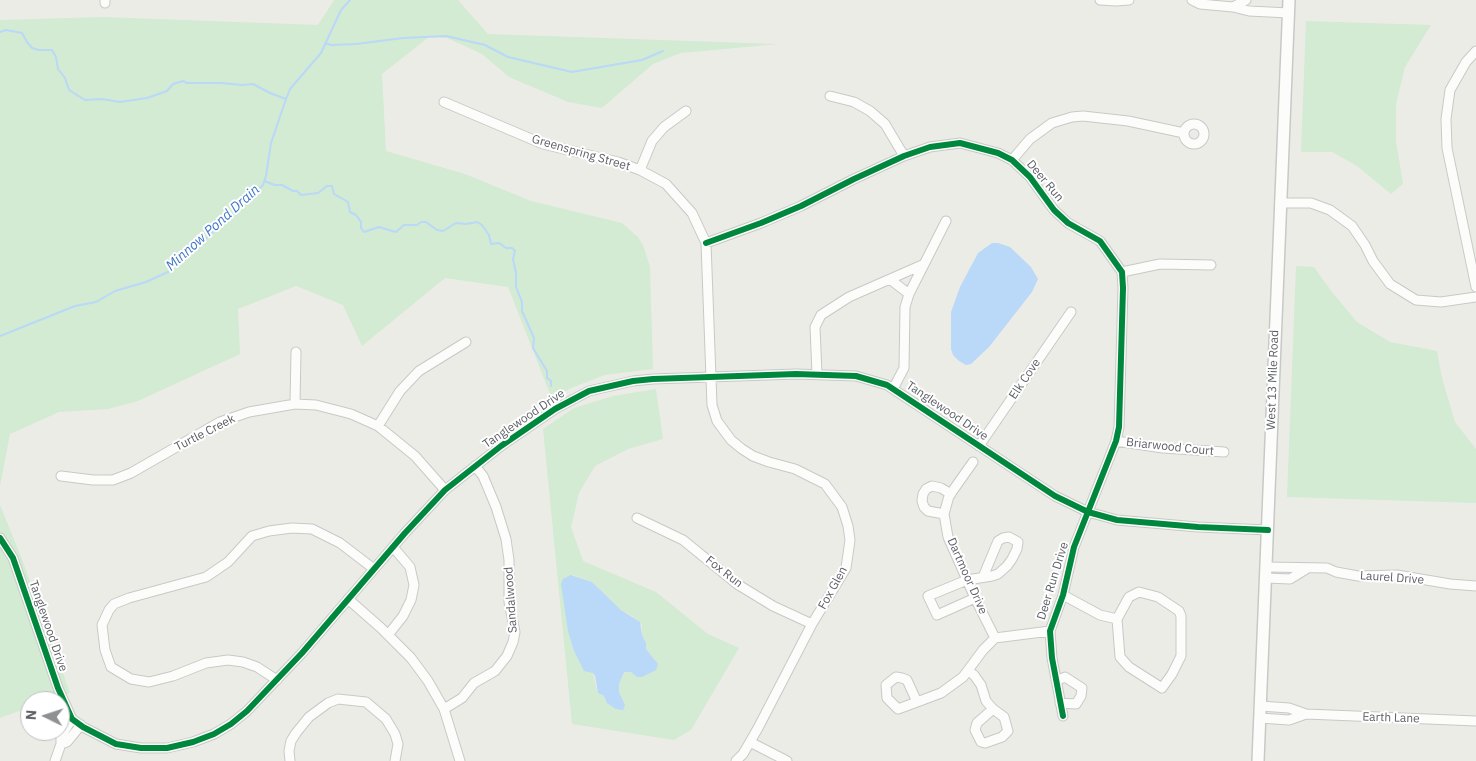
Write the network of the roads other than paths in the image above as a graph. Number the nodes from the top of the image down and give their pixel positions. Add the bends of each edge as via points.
1 (1100, 0) edge
2 (1129, 0) edge
3 (1192, 0) edge
4 (1246, 0) edge
5 (1289, 0) edge
6 (1233, 6) junction
7 (1289, 13) junction
8 (1476, 51) edge
9 (830, 96) dead end
10 (444, 102) dead end
11 (686, 111) dead end
12 (1184, 133) dead end
13 (904, 156) junction
14 (1012, 160) junction
15 (640, 170) junction
16 (1280, 203) junction
17 (946, 221) dead end
18 (706, 243) junction
19 (922, 265) junction
20 (1211, 265) dead end
21 (1122, 272) junction
22 (891, 280) junction
23 (1476, 287) edge
24 (909, 294) junction
25 (1476, 297) edge
26 (1071, 312) dead end
27 (466, 342) dead end
28 (296, 352) dead end
29 (817, 374) junction
30 (711, 376) junction
31 (893, 389) junction
32 (294, 404) junction
33 (378, 426) junction
34 (1116, 441) junction
35 (979, 446) junction
36 (1224, 452) dead end
37 (973, 462) dead end
38 (475, 466) junction
39 (61, 476) dead end
40 (445, 490) junction
41 (951, 494) junction
42 (1088, 512) junction
43 (944, 514) junction
44 (637, 518) dead end
45 (1268, 530) junction
46 (0, 538) edge
47 (393, 547) junction
48 (374, 569) junction
49 (1266, 572) junction
50 (984, 577) junction
51 (967, 580) junction
52 (1476, 586) edge
53 (1063, 595) junction
54 (975, 598) junction
55 (348, 599) junction
56 (1117, 619) junction
57 (812, 624) junction
58 (1050, 631) junction
59 (388, 635) junction
60 (995, 638) junction
61 (968, 671) junction
62 (277, 680) junction
63 (1056, 681) junction
64 (916, 702) dead end
65 (1060, 703) junction
66 (444, 709) junction
67 (993, 709) dead end
68 (1260, 712) junction
69 (1063, 716) dead end
70 (72, 719) junction
71 (1476, 721) edge
72 (81, 725) junction
73 (750, 742) junction
74 (61, 744) junction
75 (55, 761) edge
76 (290, 761) edge
77 (395, 761) edge
78 (460, 761) edge
79 (736, 761) edge
80 (787, 761) edge
81 (1258, 761) edge

1 - 2 street
3 - 6 street via 1200,4
4 - 6 street
5 - 7 street, West 13 Mile Road
6 - 7 street via 1249,11
7 - 16 street, West 13 Mile Road
8 - 23 street via 1450,90 1446,118 1447,148
9 - 13 street via 854,102 870,111 885,124
10 - 15 street, Greenspring Street via 543,144
11 - 15 street via 664,127 652,141
12 - 14 street, Deer Run via 1128,121 1072,117 1052,123 1030,139
13 - 14 street, Deer Run via 930,147 960,143
13 - 18 street, Deer Run via 801,206
14 - 21 street, Deer Run via 1068,223 1100,241
15 - 18 street, Greenspring Street via 666,184 686,206
16 - 25 street via 1311,203 1330,210 1352,226 1390,284 1416,300 1441,302
16 - 45 street, West 13 Mile Road
17 - 19 street
18 - 30 street, Greenspring Street
19 - 22 street
19 - 24 street
20 - 21 street via 1160,264
21 - 34 street via 1119,427
22 - 24 street
22 - 29 street via 849,297 821,315 815,327
24 - 31 street via 905,307 904,368
26 - 35 street, Elk Cove
27 - 33 street via 419,371 400,391
28 - 32 street
29 - 30 street, Tanglewood Drive
29 - 31 street, Tanglewood Drive via 856,376
30 - 38 street, Tanglewood Drive via 646,379 589,391 555,409
30 - 57 street, Fox Glen via 712,405 717,421 731,440 753,456 795,469 825,484 842,507 850,540 846,568
31 - 35 street, Tanglewood Drive
32 - 33 street, Turtle Creek via 316,405 351,414
32 - 39 street, Turtle Creek via 248,412 220,422 113,480
33 - 40 street, Turtle Creek via 415,456
34 - 36 street, Briarwood Court
34 - 42 street
35 - 42 street, Tanglewood Drive via 1055,496
37 - 41 street
38 - 40 street, Tanglewood Drive
38 - 66 street, Sandalwood via 483,476 506,539 515,632 507,656 495,671 474,683 462,698
40 - 47 street, Tanglewood Drive
41 - 43 street
41 - 43 street via 932,486 923,494 922,501 928,511
42 - 45 street, Tanglewood Drive via 1117,520
42 - 53 street, Deer Run Drive via 1074,547
43 - 51 street, Dartmoor Drive via 948,537
44 - 57 street, Fox Run via 683,540 737,584
45 - 49 street, West 13 Mile Road
46 - 70 street, Tanglewood Drive via 13,558
47 - 48 street, Tanglewood Drive
47 - 59 street via 410,568 414,585 404,616
48 - 55 street, Tanglewood Drive
48 - 62 street via 340,543 312,529 270,531 252,536 228,562 206,577 114,604 102,625 111,667 131,679 149,682 228,660 257,667
49 - 52 street, Laurel Drive via 1327,568 1358,576 1397,575
49 - 68 street, West 13 Mile Road
50 - 50 street via 998,574 1007,566 1018,549 1018,542 1009,537 998,541
50 - 51 street
51 - 54 street, Dartmoor Drive
51 - 54 street via 928,596 937,615
53 - 56 street via 1100,615
53 - 58 street, Deer Run Drive
54 - 60 street, Dartmoor Drive
55 - 59 street
55 - 62 street, Tanglewood Drive
56 - 56 street via 1129,597 1139,592 1158,597 1182,616 1181,656 1162,688 1129,667 1120,657
57 - 73 street, Fox Glen
58 - 60 street, Deer Run Drive
58 - 63 street, Deer Run Drive
59 - 66 street via 411,658
60 - 61 street
61 - 64 street via 941,693
61 - 67 street via 981,685 986,701
62 - 72 street, Tanglewood Drive via 232,724 214,734 167,748 116,744
63 - 65 street, Deer Run Drive
63 - 65 street via 1065,678 1082,688 1076,704
65 - 69 street, Deer Run Drive
66 - 78 street
68 - 71 street, Earth Lane via 1289,708 1306,714
68 - 81 street, West 13 Mile Road
70 - 72 street, Tanglewood Drive
70 - 74 street via 61,736
72 - 74 street via 67,742
73 - 79 street, Fox Glen
73 - 80 street
74 - 75 street
76 - 77 street via 291,741 296,733 309,717 338,699 366,702 386,719 396,739

